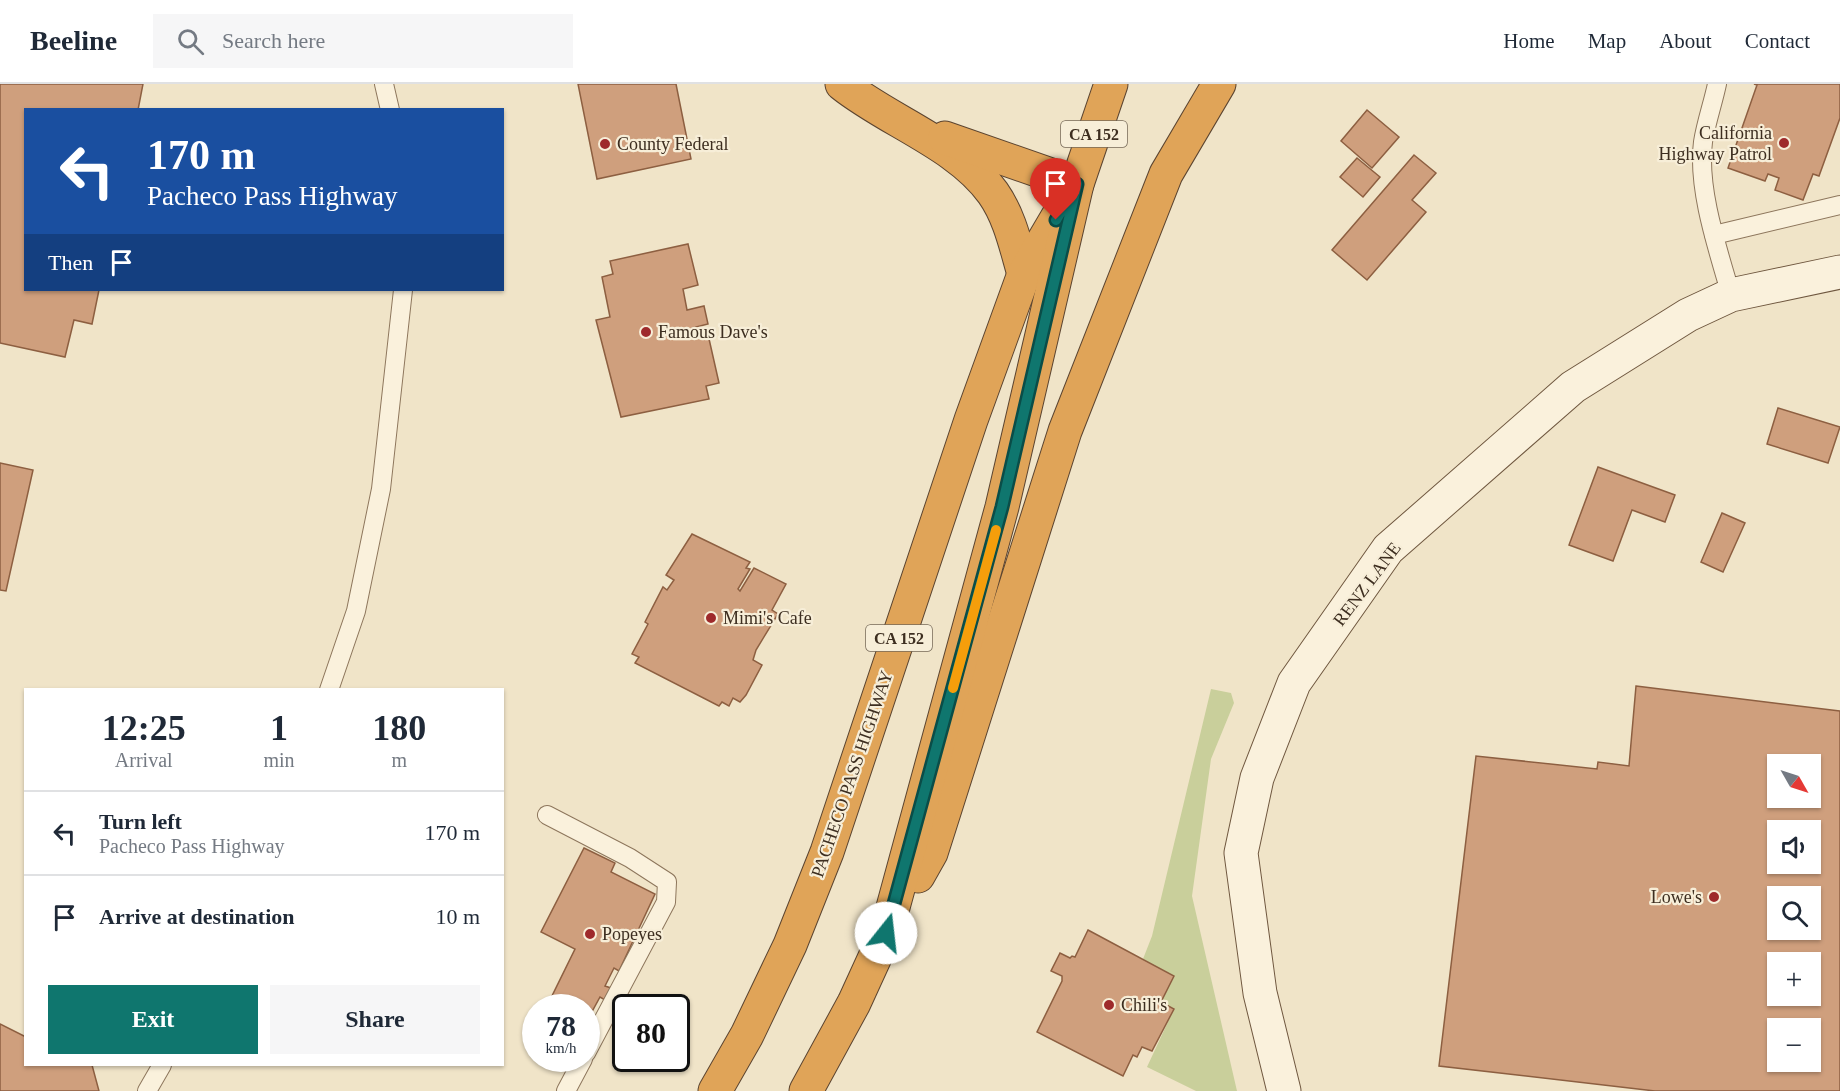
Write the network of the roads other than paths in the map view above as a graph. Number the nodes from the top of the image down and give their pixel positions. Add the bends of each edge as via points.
1 (384, 84) edge
2 (842, 84) edge
3 (1111, 84) edge
4 (1219, 84) edge
5 (1717, 84) edge
6 (390, 108) edge
7 (904, 123) junction
8 (1077, 184) junction
9 (1840, 205) edge
10 (1714, 235) junction
11 (1840, 272) edge
12 (1024, 274) junction
13 (403, 291) edge
14 (1731, 295) junction
15 (330, 688) edge
16 (547, 815) dead end
17 (886, 933) junction
18 (600, 1027) edge
19 (161, 1066) edge
20 (576, 1072) edge
21 (147, 1091) edge
22 (566, 1091) edge
23 (716, 1091) edge
24 (806, 1091) edge
25 (1284, 1091) edge

1 - 6 lane
2 - 7 highway via 866,103
3 - 8 highway, PACHECO PASS HIGHWAY / CA 152
4 - 17 highway via 1162,184 1065,431 931,853
5 - 10 lane via 1703,142 1704,176
7 - 8 highway
7 - 12 highway via 970,169 993,193 1012,229
8 - 12 highway, PACHECO PASS HIGHWAY / CA 152
8 - 17 highway, PACHECO PASS HIGHWAY via 1002,507
9 - 10 lane
10 - 14 lane
11 - 14 street, RENZ LANE
12 - 23 highway, PACHECO PASS HIGHWAY / CA 152 via 971,420 827,852 790,945
13 - 15 lane via 381,489 356,611
14 - 25 street, RENZ LANE via 1688,315 1573,387 1388,549 1294,683 1257,778 1241,852 1260,993
16 - 18 lane via 667,882 666,902
17 - 24 highway, PACHECO PASS HIGHWAY via 854,1003
19 - 21 lane
20 - 22 lane

